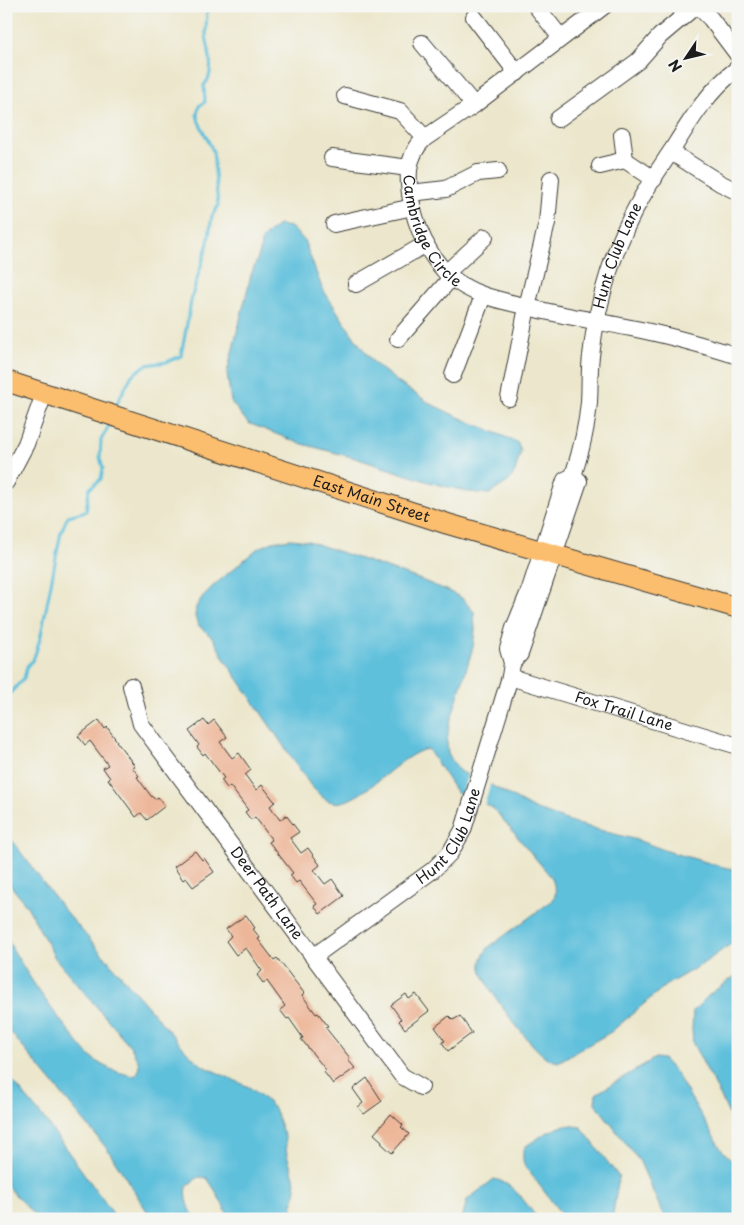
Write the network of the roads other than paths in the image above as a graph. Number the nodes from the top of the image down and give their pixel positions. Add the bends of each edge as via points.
1 (536, 6) edge
2 (604, 6) edge
3 (700, 7) edge
4 (474, 17) dead end
5 (561, 38) junction
6 (422, 43) dead end
7 (738, 55) edge
8 (738, 68) edge
9 (517, 72) junction
10 (345, 96) dead end
11 (474, 105) junction
12 (558, 120) dead end
13 (622, 135) dead end
14 (425, 138) junction
15 (670, 152) junction
16 (332, 158) dead end
17 (625, 160) junction
18 (600, 166) dead end
19 (408, 168) junction
20 (498, 171) dead end
21 (551, 178) dead end
22 (654, 179) junction
23 (738, 192) edge
24 (411, 200) junction
25 (334, 224) dead end
26 (485, 237) dead end
27 (426, 244) junction
28 (449, 275) junction
29 (356, 284) dead end
30 (484, 296) junction
31 (527, 307) junction
32 (597, 322) junction
33 (398, 339) dead end
34 (738, 356) edge
35 (453, 375) dead end
36 (6, 381) edge
37 (44, 394) junction
38 (509, 398) dead end
39 (6, 482) edge
40 (548, 552) junction
41 (738, 608) edge
42 (511, 670) junction
43 (131, 686) dead end
44 (738, 746) edge
45 (313, 957) junction
46 (420, 1087) dead end

1 - 5 street
2 - 5 street, Cambridge Circle
3 - 7 street
3 - 12 street via 660,36 638,61
4 - 9 street
5 - 9 street, Cambridge Circle
6 - 11 street
8 - 15 street, Hunt Club Lane via 706,98
9 - 11 street, Cambridge Circle
10 - 14 street via 400,111
11 - 14 street, Cambridge Circle
13 - 17 street
14 - 19 street, Cambridge Circle via 415,150
15 - 22 street, Hunt Club Lane
15 - 23 street
16 - 19 street
17 - 18 street
17 - 22 street
19 - 24 street, Cambridge Circle
20 - 24 street via 478,173 446,189
21 - 31 street via 547,222
22 - 32 street, Hunt Club Lane via 634,212 615,255
24 - 25 street
24 - 27 street, Cambridge Circle
26 - 28 street
27 - 28 street, Cambridge Circle
27 - 29 street
28 - 30 street, Cambridge Circle
28 - 33 street
30 - 31 street, Cambridge Circle
30 - 35 street
31 - 32 street, Cambridge Circle
31 - 38 street
32 - 34 street, Cambridge Circle via 652,332
32 - 40 street, Hunt Club Lane via 583,443 573,476 579,481
36 - 37 main road, East Main Street
37 - 39 street via 26,444
37 - 40 main road, East Main Street via 421,515
40 - 41 main road, East Main Street
40 - 42 street, Hunt Club Lane via 520,654
42 - 44 street, Fox Trail Lane
42 - 45 street, Hunt Club Lane via 470,810 458,840 441,862
43 - 45 street, Deer Path Lane via 141,724
45 - 46 street, Deer Path Lane via 402,1076

